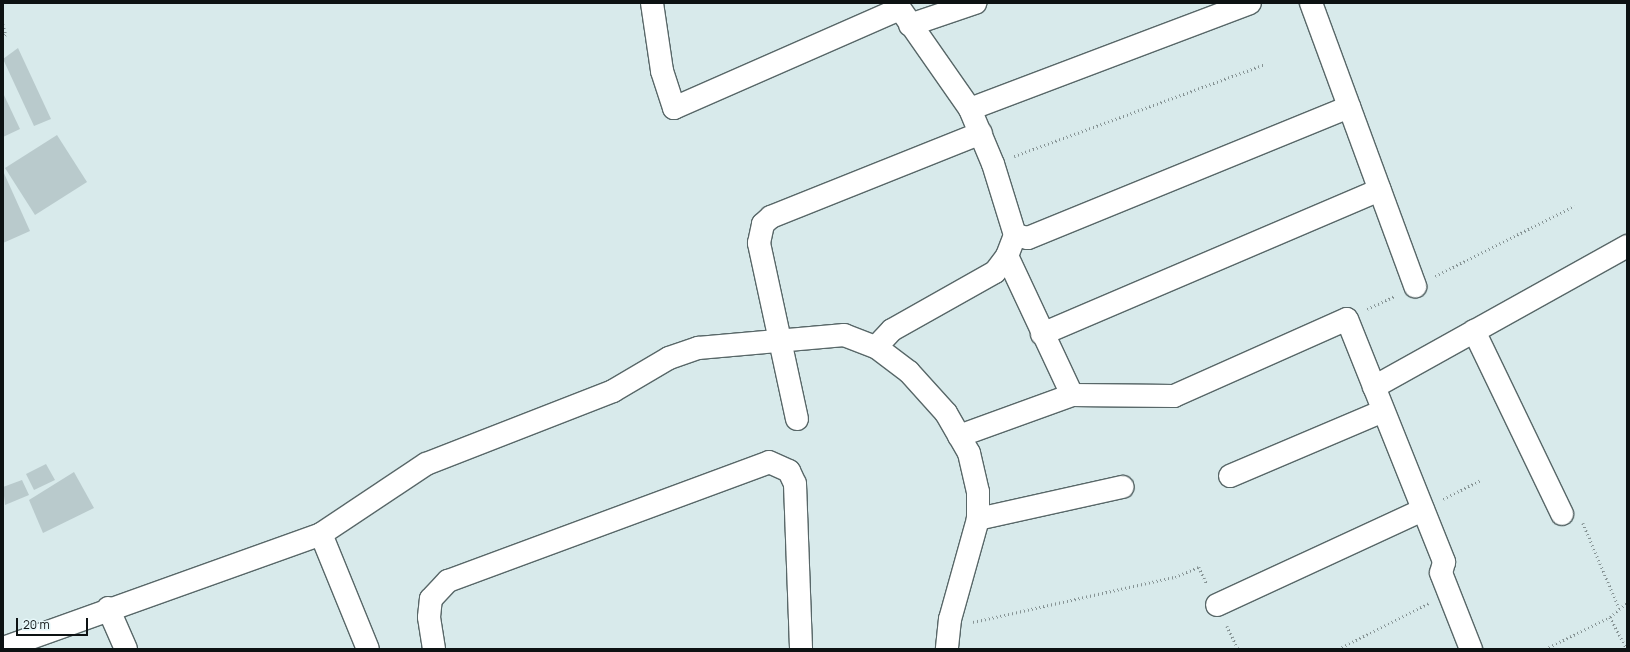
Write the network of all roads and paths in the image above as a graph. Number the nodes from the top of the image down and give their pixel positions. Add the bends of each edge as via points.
1 (652, 3) edge
2 (975, 3) edge
3 (1250, 3) edge
4 (1311, 3) edge
5 (901, 12) edge
6 (3, 24) edge
7 (3, 37) edge
8 (1265, 64) dead end
9 (1349, 107) junction
10 (970, 109) junction
11 (981, 133) junction
12 (993, 164) junction
13 (1380, 190) junction
14 (1574, 206) dead end
15 (1015, 235) junction
16 (1627, 246) edge
17 (1007, 256) junction
18 (1415, 286) junction
19 (1347, 319) junction
20 (1474, 331) junction
21 (1042, 334) junction
22 (779, 340) junction
23 (876, 347) junction
24 (1374, 387) junction
25 (1072, 394) junction
26 (1383, 411) junction
27 (798, 419) dead end
28 (960, 436) junction
29 (1230, 476) dead end
30 (1481, 480) dead end
31 (1122, 487) dead end
32 (1423, 510) junction
33 (1562, 514) joint
34 (978, 519) junction
35 (321, 534) junction
36 (1449, 592) junction
37 (1627, 602) edge
38 (1217, 605) junction
39 (108, 608) junction
40 (1619, 608) junction
41 (1610, 616) junction
42 (949, 627) junction
43 (3, 648) edge
44 (126, 649) edge
45 (368, 649) edge
46 (434, 649) edge
47 (801, 649) edge
48 (947, 649) edge
49 (1238, 649) edge
50 (1338, 649) edge
51 (1471, 649) edge
52 (1545, 649) edge
53 (1627, 649) edge

1 - 5 street via 662,71 674,108
2 - 5 street
3 - 10 street
4 - 9 street
5 - 10 street
6 - 7 path via 6,35
8 - 12 path
9 - 13 street
9 - 15 street via 1028,238
10 - 11 street
11 - 12 street
11 - 22 street via 771,217 763,224 758,238
12 - 15 street
13 - 18 street
13 - 21 street
14 - 18 path
15 - 17 street
16 - 20 street
17 - 21 street
17 - 23 street via 994,272 892,330
18 - 19 path
19 - 24 street
19 - 25 street via 1174,396
20 - 24 street
20 - 33 street
21 - 25 street
22 - 23 street via 844,335
22 - 27 street
22 - 35 street via 698,348 669,358 613,391 426,464
23 - 28 street via 909,372 946,413
24 - 26 street
25 - 28 street
26 - 29 street
26 - 32 street
28 - 34 street via 970,452 978,492
30 - 32 path
31 - 34 street
32 - 36 street via 1444,562 1441,573
32 - 38 street
33 - 40 path via 1585,524
34 - 42 street
35 - 39 street
35 - 45 street
36 - 50 path
36 - 51 street
37 - 40 path
38 - 42 path via 1199,567 1175,577
38 - 49 path
39 - 43 street
39 - 44 street
40 - 41 path
41 - 52 path
41 - 53 path
42 - 48 street
46 - 47 street via 429,617 431,599 448,582 770,462 789,470 795,484

